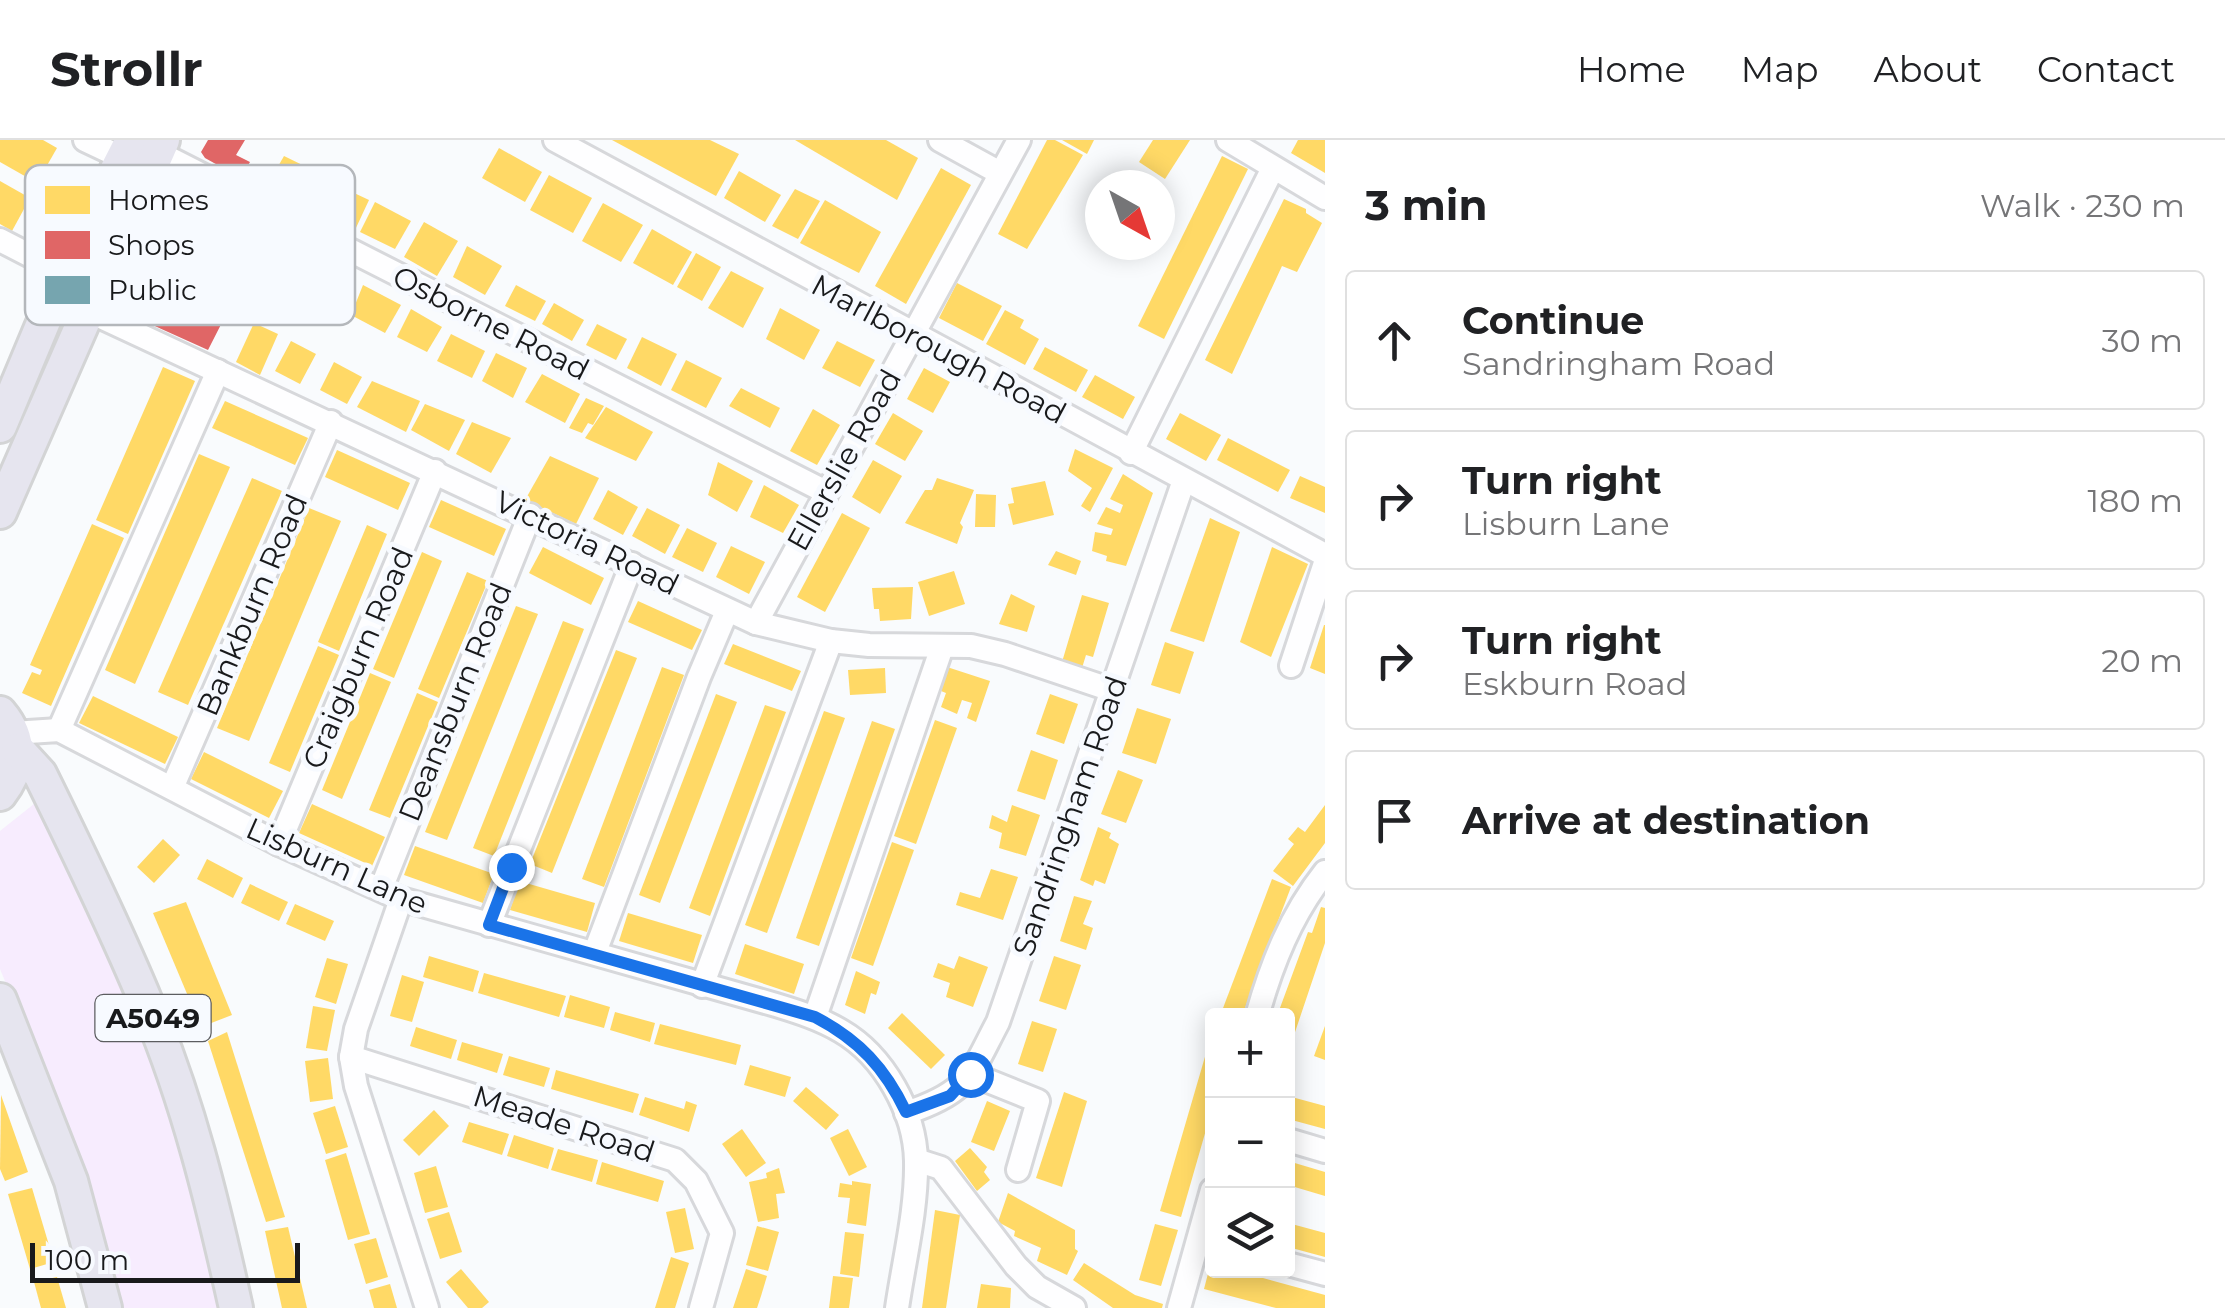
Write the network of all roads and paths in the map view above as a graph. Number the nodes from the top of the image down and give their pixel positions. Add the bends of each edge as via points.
1 (556, 140) edge
2 (940, 140) edge
3 (1019, 140) edge
4 (1228, 140) edge
5 (137, 147) edge
6 (173, 165) edge
7 (1272, 168) junction
8 (1000, 174) junction
9 (1325, 198) edge
10 (0, 240) edge
11 (25, 253) edge
12 (355, 256) edge
13 (42, 325) edge
14 (80, 325) edge
15 (118, 325) edge
16 (912, 335) junction
17 (218, 371) junction
18 (331, 422) junction
19 (0, 426) edge
20 (1132, 453) junction
21 (435, 471) junction
22 (1184, 480) junction
23 (826, 492) junction
24 (0, 512) edge
25 (530, 515) junction
26 (1325, 559) edge
27 (632, 564) junction
28 (728, 611) junction
29 (756, 623) junction
30 (831, 641) junction
31 (942, 648) junction
32 (1291, 666) dead end
33 (1112, 690) junction
34 (59, 730) junction
35 (10, 732) edge
36 (172, 788) junction
37 (0, 794) edge
38 (279, 844) junction
39 (1325, 872) edge
40 (390, 894) junction
41 (489, 925) junction
42 (595, 952) junction
43 (702, 986) junction
44 (0, 1000) edge
45 (1260, 1008) edge
46 (815, 1017) junction
47 (352, 1057) junction
48 (970, 1074) junction
49 (906, 1112) junction
50 (1295, 1142) edge
51 (1325, 1151) edge
52 (916, 1160) junction
53 (1018, 1170) dead end
54 (1205, 1243) edge
55 (1295, 1266) edge
56 (1325, 1274) edge
57 (1033, 1298) edge
58 (105, 1308) edge
59 (236, 1308) edge
60 (428, 1308) edge
61 (701, 1308) edge
62 (897, 1308) edge
63 (1074, 1308) edge
64 (1179, 1308) edge

1 - 16 street, Marlborough Road
2 - 8 street
3 - 8 street, Ellerslie Road
4 - 7 street
5 - 6 street, Osborne Road
7 - 9 street
7 - 20 street
8 - 16 street, Ellerslie Road
10 - 11 street
12 - 23 street, Osborne Road
13 - 19 highway
14 - 24 highway
15 - 17 street, Victoria Road
16 - 20 street, Marlborough Road
16 - 23 street, Ellerslie Road
17 - 18 street, Victoria Road
17 - 34 street
18 - 21 street, Victoria Road
18 - 36 street, Bankburn Road
20 - 22 street, Marlborough Road
21 - 25 street, Victoria Road
21 - 38 street, Craigburn Road
22 - 26 street, Marlborough Road
22 - 33 street, Sandringham Road
23 - 29 street, Ellerslie Road
25 - 27 street, Victoria Road
25 - 40 street, Deansburn Road
26 - 32 street
27 - 28 street, Victoria Road
27 - 41 street
28 - 29 street, Victoria Road
28 - 42 street
29 - 30 street, Victoria Road
30 - 31 street, Victoria Road
30 - 43 street
31 - 33 street, Victoria Road via 1005,654
31 - 46 street
33 - 48 street, Sandringham Road via 1027,946
34 - 35 street
34 - 36 street, Lisburn Lane
35 - 37 highway via 14,773
35 - 59 highway, A5049 via 40,774 148,1004 189,1122
36 - 38 street, Lisburn Lane
38 - 40 street, Lisburn Lane
39 - 45 street via 1301,902
40 - 41 street, Lisburn Lane
40 - 47 street, Deansburn Road
41 - 42 street, Lisburn Lane
42 - 43 street, Lisburn Lane
43 - 46 street, Lisburn Lane
44 - 58 highway via 71,1181
46 - 49 street, Lisburn Lane via 866,1049
47 - 60 street
47 - 61 street, Meade Road via 675,1160 696,1181 722,1233
48 - 49 street, Sandringham Road via 950,1096
48 - 53 street via 1038,1101
49 - 52 street, Lisburn Lane
50 - 51 street
52 - 57 street via 941,1168
52 - 62 street, Lisburn Lane
54 - 64 street
55 - 56 street
57 - 63 street

